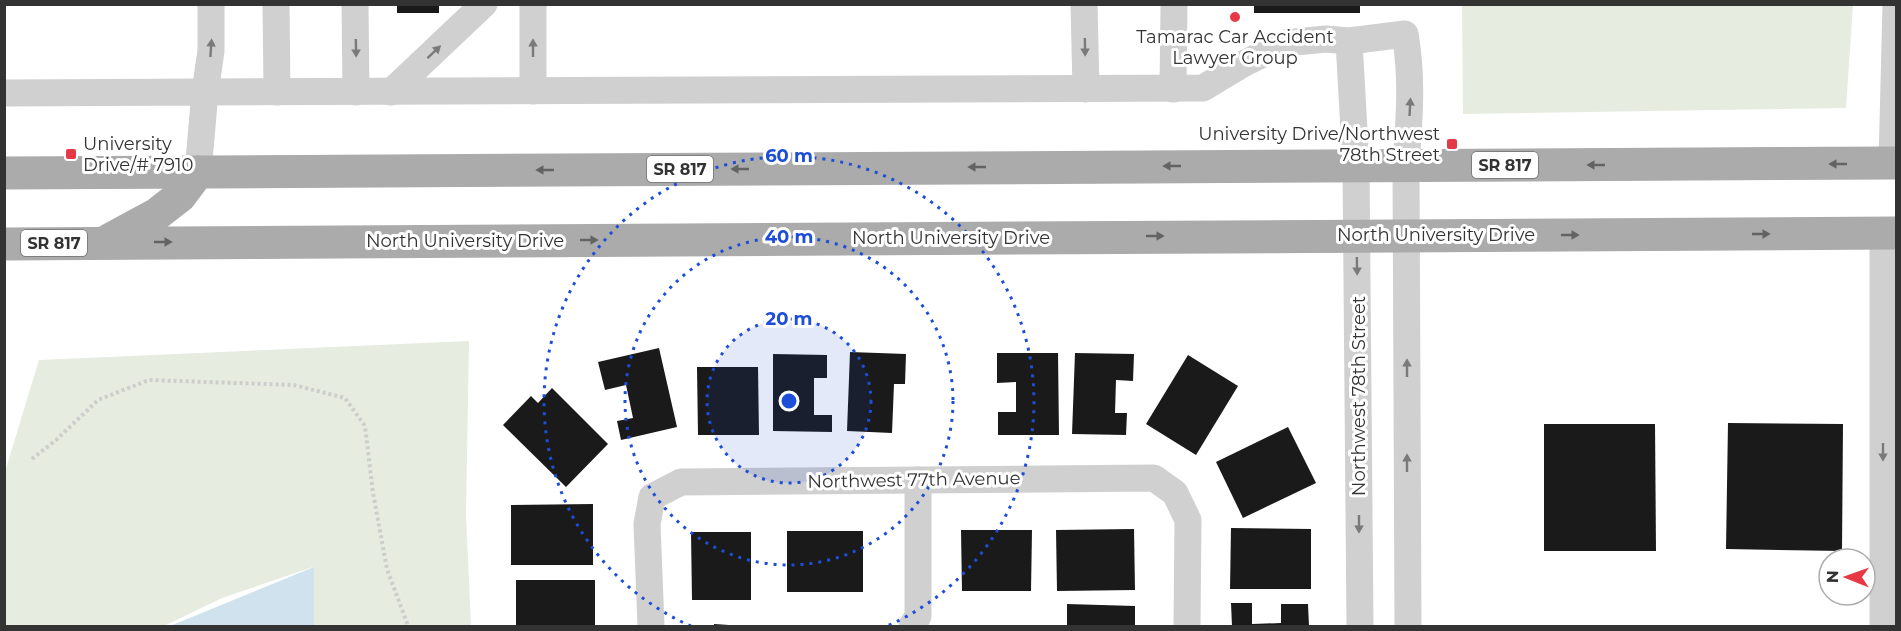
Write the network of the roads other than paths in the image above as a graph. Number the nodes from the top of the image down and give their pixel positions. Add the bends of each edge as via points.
1 (211, 4) edge
2 (276, 4) edge
3 (355, 4) edge
4 (484, 4) edge
5 (533, 4) edge
6 (1084, 4) edge
7 (1174, 4) edge
8 (1896, 15) edge
9 (1349, 41) junction
10 (1086, 89) junction
11 (1173, 89) junction
12 (533, 91) junction
13 (205, 92) junction
14 (277, 92) junction
15 (356, 92) junction
16 (391, 92) junction
17 (4, 93) edge
18 (1894, 163) edge
19 (1356, 166) junction
20 (1406, 166) junction
21 (198, 172) junction
22 (4, 173) edge
23 (1890, 233) edge
24 (1357, 235) junction
25 (1406, 236) junction
26 (105, 243) junction
27 (4, 244) edge
28 (918, 480) junction
29 (651, 627) edge
30 (912, 627) edge
31 (1187, 627) edge
32 (1360, 627) edge
33 (1407, 627) edge
34 (1883, 627) edge

13 -> 1 street via 211,51
2 - 14 street
3 -> 15 street
16 -> 4 street
12 -> 5 street
6 -> 10 street
7 - 11 street
8 - 18 street
9 - 11 street via 1285,43 1203,88
9 - 19 street, Northwest 78th Street
20 -> 9 street via 1411,102 1405,34
10 - 11 street
10 - 12 street
12 - 16 street
13 - 14 street
13 - 17 street
13 - 21 street
14 - 15 street
15 - 16 street
18 -> 20 main road, SR 817
19 - 20 main road, SR 817
19 -> 21 main road, SR 817
19 - 24 street, Northwest 78th Street
20 - 25 street
21 - 22 main road, SR 817
21 - 26 main road via 180,196 157,214
25 -> 23 main road, North University Drive / SR 817
23 -> 34 street via 1883,394
24 - 25 main road, North University Drive / SR 817
26 -> 24 main road, North University Drive / SR 817
24 -> 32 street, Northwest 78th Street
33 -> 25 street
26 - 27 main road, North University Drive / SR 817
28 - 29 street, Northwest 77th Avenue via 681,482 652,497 647,524
28 - 30 street via 918,616
28 - 31 street, Northwest 77th Avenue via 1154,478 1175,493 1188,520

